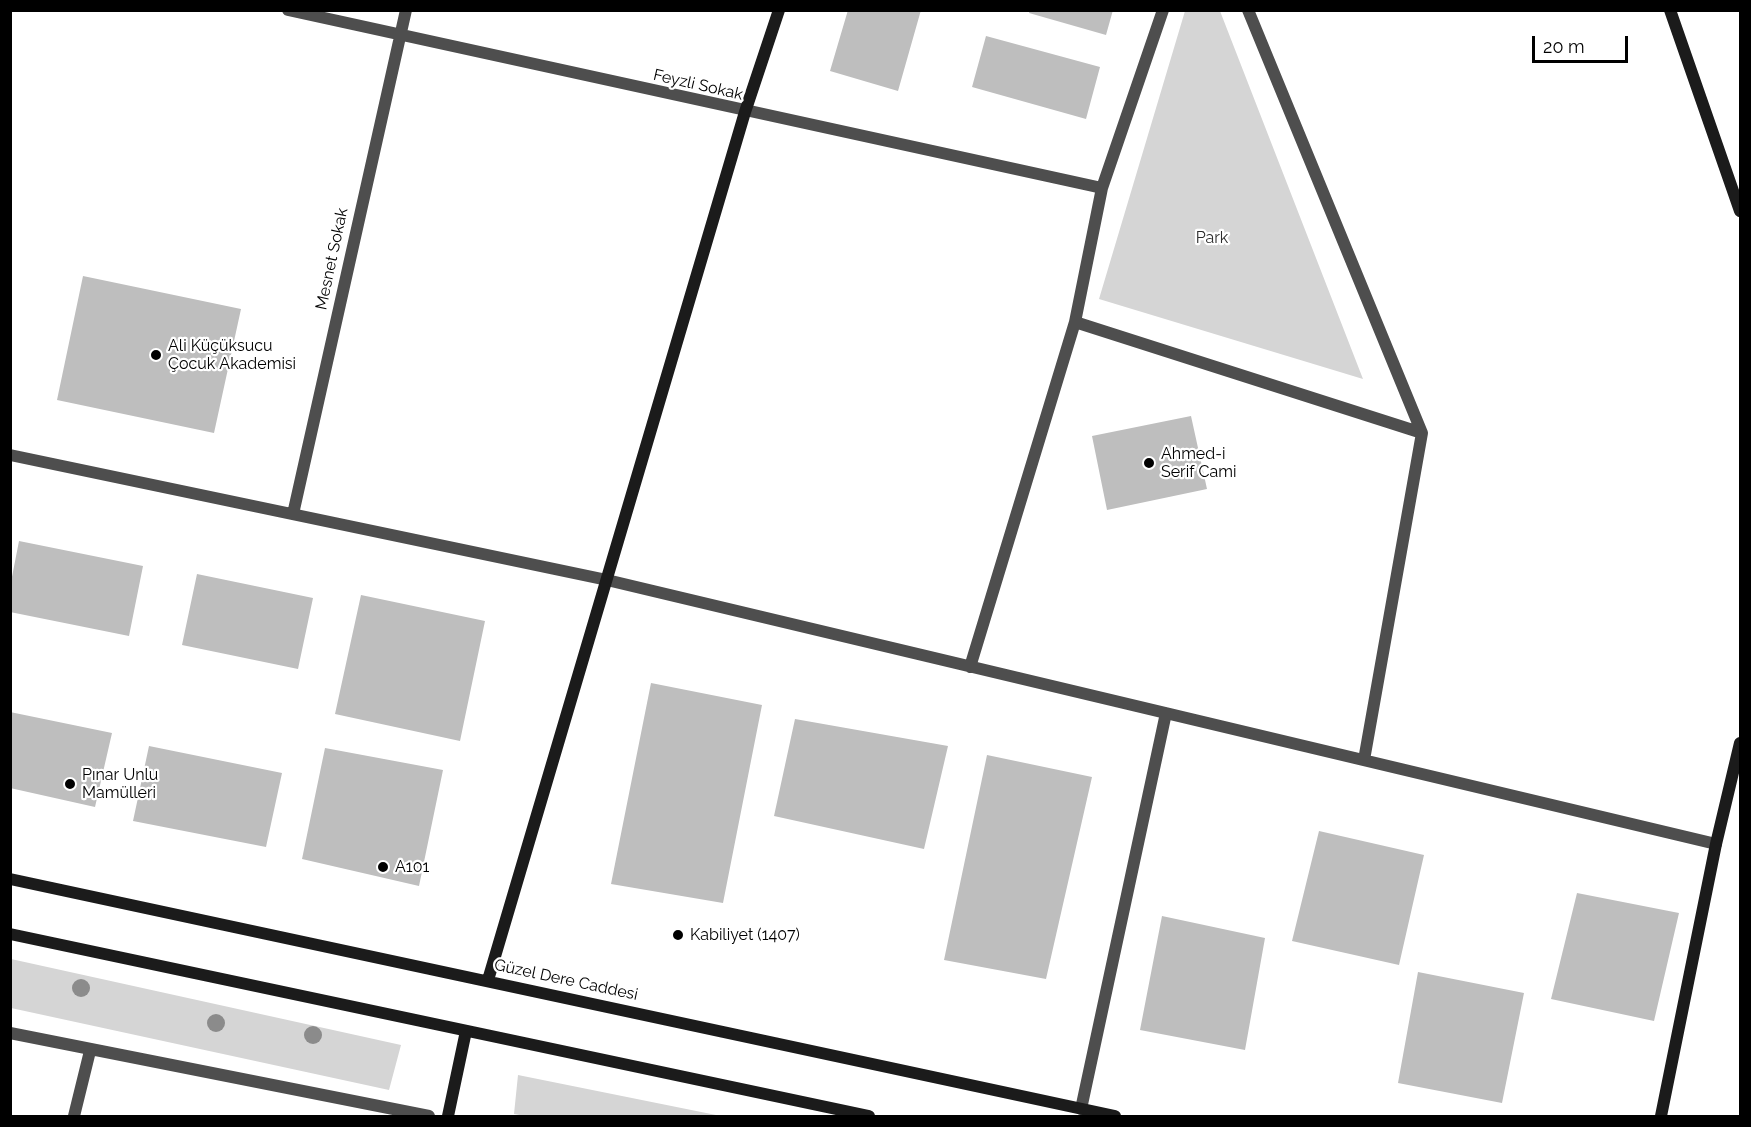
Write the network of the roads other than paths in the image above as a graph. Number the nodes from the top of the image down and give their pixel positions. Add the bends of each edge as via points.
1 (288, 10) edge
2 (406, 10) edge
3 (779, 10) edge
4 (1163, 10) edge
5 (1248, 10) edge
6 (1670, 10) edge
7 (398, 35) junction
8 (745, 112) junction
9 (1102, 188) junction
10 (1740, 211) edge
11 (1076, 322) junction
12 (1422, 433) junction
13 (10, 455) edge
14 (293, 514) junction
15 (607, 580) junction
16 (970, 667) junction
17 (1166, 713) junction
18 (1740, 743) edge
19 (1364, 760) junction
20 (1716, 844) junction
21 (10, 879) edge
22 (10, 934) edge
23 (488, 980) junction
24 (466, 1030) junction
25 (10, 1033) edge
26 (90, 1051) junction
27 (1081, 1109) junction
28 (74, 1116) edge
29 (429, 1116) edge
30 (448, 1116) edge
31 (869, 1116) edge
32 (1115, 1116) edge
33 (1661, 1116) edge

1 - 7 street, Feyzli Sokak
2 - 7 street, Mesnet Sokak
3 - 8 main road
4 - 9 street
5 - 12 street
6 - 10 main road
7 - 8 street, Feyzli Sokak
7 - 14 street, Mesnet Sokak
8 - 9 street, Feyzli Sokak
8 - 15 main road
9 - 11 street
11 - 12 street
11 - 16 street
12 - 19 street
13 - 14 street
14 - 15 street
15 - 16 street
15 - 23 main road
16 - 17 street
17 - 19 street
17 - 27 street
18 - 20 main road
19 - 20 street
20 - 33 main road
21 - 23 main road, Güzel Dere Caddesi
22 - 24 main road
23 - 27 main road, Güzel Dere Caddesi
24 - 30 main road
24 - 31 main road
25 - 26 street
26 - 28 street
26 - 29 street
27 - 32 main road, Güzel Dere Caddesi

